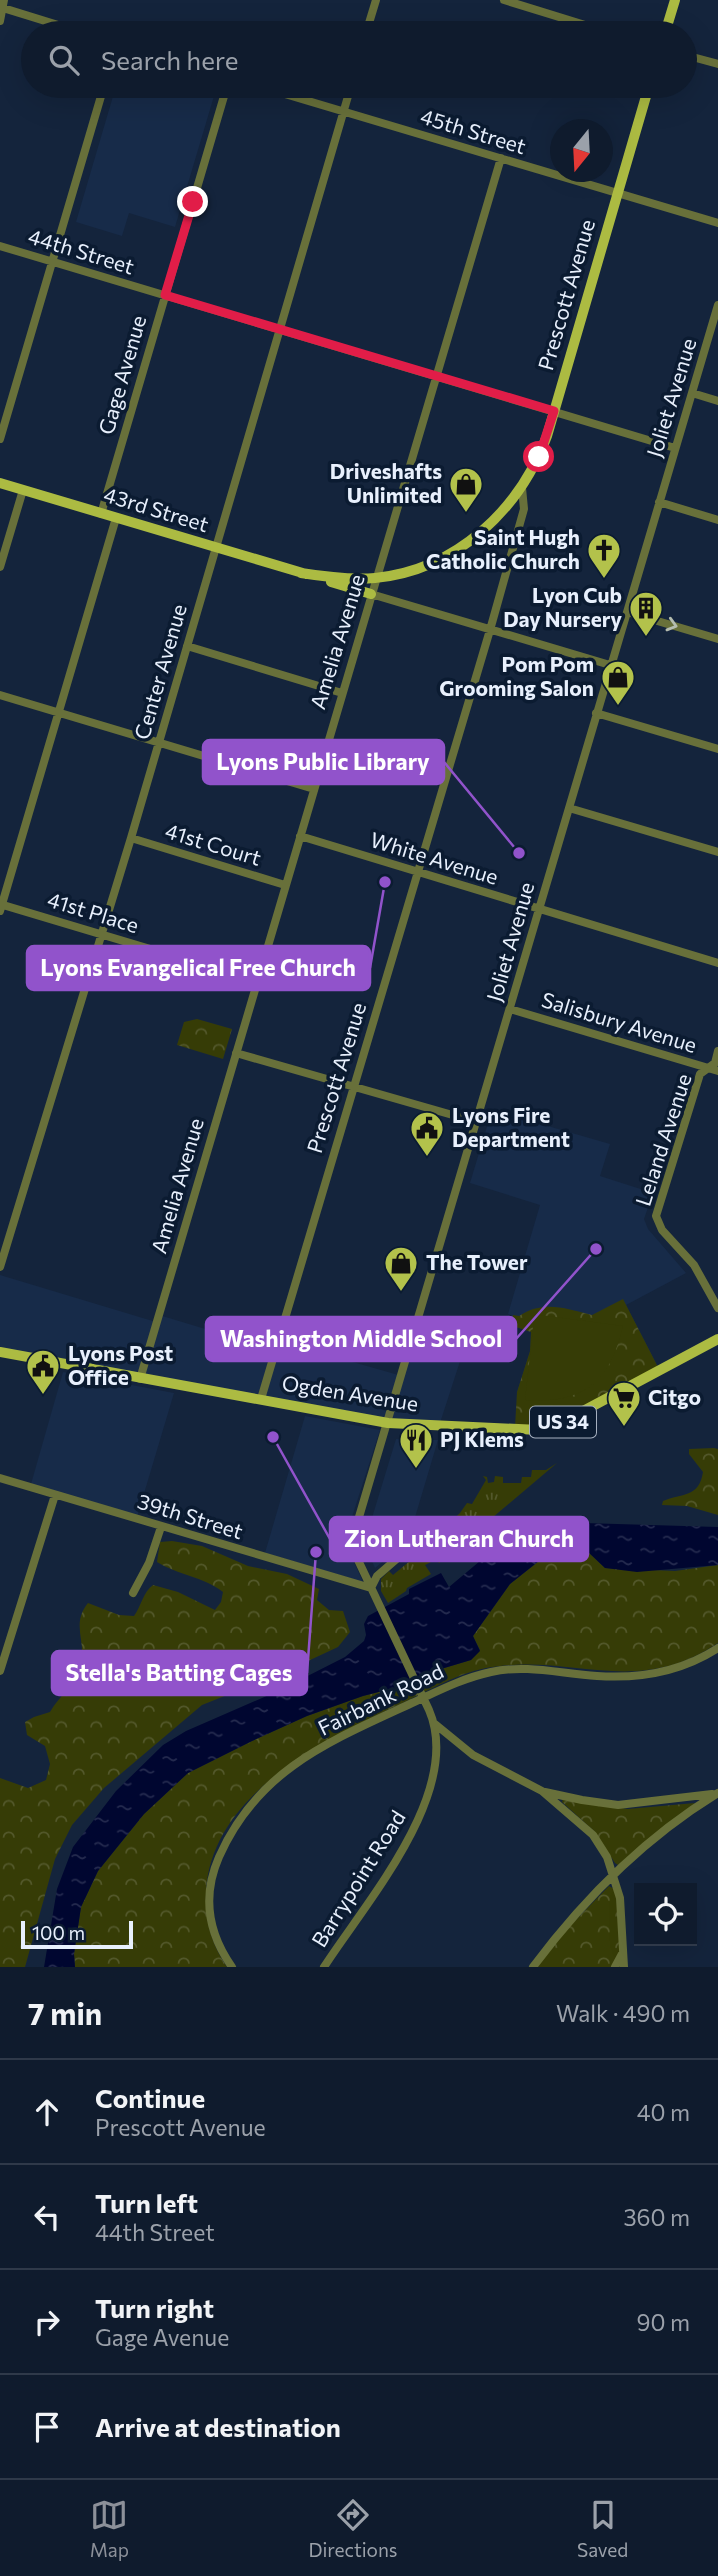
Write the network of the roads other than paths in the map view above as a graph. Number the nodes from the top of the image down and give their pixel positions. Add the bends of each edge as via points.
1 (376, 0) edge
2 (504, 0) edge
3 (675, 0) edge
4 (2, 5) edge
5 (0, 21) edge
6 (49, 21) edge
7 (370, 21) edge
8 (572, 21) edge
9 (669, 21) edge
10 (697, 58) edge
11 (718, 64) edge
12 (101, 98) edge
13 (223, 98) edge
14 (299, 98) edge
15 (347, 98) edge
16 (645, 98) edge
17 (343, 111) junction
18 (500, 159) junction
19 (617, 192) junction
20 (718, 223) edge
21 (0, 246) edge
22 (53, 262) junction
23 (165, 295) junction
24 (718, 305) edge
25 (279, 330) junction
26 (436, 376) junction
27 (692, 393) junction
28 (718, 401) edge
29 (554, 411) junction
30 (0, 439) edge
31 (675, 448) junction
32 (0, 483) edge
33 (522, 488) junction
34 (23, 490) junction
35 (659, 502) junction
36 (101, 514) junction
37 (116, 518) junction
38 (718, 520) edge
39 (215, 548) junction
40 (0, 567) edge
41 (301, 573) junction
42 (376, 578) junction
43 (371, 594) junction
44 (627, 612) junction
45 (490, 629) junction
46 (718, 639) edge
47 (187, 646) junction
48 (610, 665) junction
49 (341, 693) junction
50 (0, 695) edge
51 (57, 712) junction
52 (596, 713) junction
53 (158, 742) junction
54 (718, 749) edge
55 (314, 789) junction
56 (569, 808) junction
57 (300, 836) junction
58 (131, 838) junction
59 (718, 852) edge
60 (418, 872) junction
61 (285, 885) junction
62 (1, 906) edge
63 (539, 910) junction
64 (102, 934) junction
65 (718, 963) edge
66 (257, 981) junction
67 (509, 1009) junction
68 (718, 1051) edge
69 (236, 1053) junction
70 (708, 1068) junction
71 (718, 1071) edge
72 (355, 1086) junction
73 (477, 1122) junction
74 (0, 1267) edge
75 (718, 1308) edge
76 (718, 1339) edge
77 (0, 1352) edge
78 (140, 1378) junction
79 (261, 1399) junction
80 (388, 1423) junction
81 (0, 1478) edge
82 (55, 1494) junction
83 (161, 1527) junction
84 (422, 1537) dead end
85 (371, 1588) junction
86 (133, 1593) dead end
87 (378, 1599) joint
88 (718, 1648) edge
89 (0, 1671) edge
90 (421, 1693) junction
91 (435, 1724) junction
92 (542, 1791) junction
93 (717, 1793) edge
94 (614, 1875) junction
95 (622, 1954) junction
96 (232, 1967) edge
97 (324, 1967) edge
98 (533, 1967) edge
99 (615, 1967) edge
100 (624, 1967) edge

1 - 7 street
2 - 8 street
3 - 9 main road
4 - 5 street
4 - 6 street
10 - 11 street
12 - 22 street
13 - 23 street, Gage Avenue
14 - 17 street, 45th Street
15 - 17 street, Center Avenue
16 - 19 main road, Prescott Avenue
17 - 18 street, 45th Street
17 - 25 street, Center Avenue
18 - 19 street, 45th Street
18 - 26 street, Amelia Avenue
19 - 20 street, 45th Street
19 - 29 main road, Prescott Avenue
21 - 22 street, 44th Street
22 - 23 street, 44th Street
22 - 30 street
23 - 25 street, 44th Street
23 - 36 street, Gage Avenue
24 - 27 street, Joliet Avenue
25 - 26 street, 44th Street
25 - 39 street, Center Avenue
26 - 29 street, 44th Street
26 - 42 street, Amelia Avenue
27 - 28 street
27 - 31 street, Joliet Avenue
29 - 31 street, 44th Street
29 - 33 main road, Prescott Avenue via 539,457
31 - 35 street, Joliet Avenue
32 - 34 main road, 43rd Street
33 - 42 main road via 491,524 464,545 432,562
33 - 45 street, Prescott Avenue via 524,509
34 - 36 main road, 43rd Street
34 - 40 street
35 - 38 street
35 - 44 street, Joliet Avenue
36 - 37 main road, 43rd Street
37 - 39 main road, 43rd Street
37 - 51 street
39 - 41 main road, 43rd Street
39 - 47 street, Center Avenue
41 - 42 main road
41 - 43 main road
42 - 43 street, Amelia Avenue
43 - 45 street
43 - 49 street, Amelia Avenue
44 -> 46 street
44 - 48 street, Joliet Avenue
45 - 48 street
45 - 60 street, Prescott Avenue
47 - 49 street
47 - 53 street, Center Avenue
48 - 52 street, Joliet Avenue
49 - 55 street, Amelia Avenue
50 - 51 street
51 - 53 street
51 - 62 street
52 - 54 street
52 - 56 street, Joliet Avenue
53 - 55 street
53 - 58 street, Center Avenue
55 - 57 street, Amelia Avenue
56 - 59 street
56 - 63 street, Joliet Avenue
57 - 60 street, White Avenue
57 - 61 street, Amelia Avenue
58 - 61 street, 41st Court
58 - 64 street, Center Avenue
60 - 63 street, White Avenue
60 - 72 street, Prescott Avenue
61 - 66 street, Amelia Avenue
62 - 64 street, 41st Place
63 - 65 street, White Avenue
63 - 67 street, Joliet Avenue
64 - 66 street, 41st Place
64 - 74 street, Center Avenue
66 - 69 street, Amelia Avenue
67 - 70 street, Salisbury Avenue
67 - 73 street, Joliet Avenue
68 - 70 street, Leland Avenue
69 - 72 street
69 - 78 street, Amelia Avenue
70 - 71 street, Salisbury Avenue
70 - 75 street, Leland Avenue via 700,1074 656,1216 662,1230 694,1265
72 - 73 street
72 - 79 street, Prescott Avenue
73 - 80 street, Joliet Avenue
76 - 80 main road, Ogden Avenue / US 34 via 550,1428
77 - 78 main road, Ogden Avenue / US 34
78 - 79 main road, Ogden Avenue / US 34
79 - 80 main road, Ogden Avenue / US 34
80 - 85 street, Joliet Avenue via 355,1534 355,1550
81 - 82 street, 39th Street
82 - 83 street, 39th Street
82 - 89 street
83 - 85 street, 39th Street
83 - 86 street
84 - 85 street via 377,1576
85 - 87 street, Joliet Avenue
87 - 90 street, Barrypoint Road
88 - 90 street, Fairbank Road via 678,1669 645,1676 505,1669
90 - 91 street, Barrypoint Road
90 - 96 street, Fairbank Road via 295,1764 255,1798 234,1824 214,1867 208,1900 214,1934
91 - 92 street via 473,1755
91 - 97 street, Barrypoint Road via 434,1772 421,1813 405,1847
92 - 93 street via 618,1805
92 - 94 street via 593,1835
93 - 94 street
94 - 95 street via 622,1911
94 - 98 street
95 - 99 street
95 - 100 street

